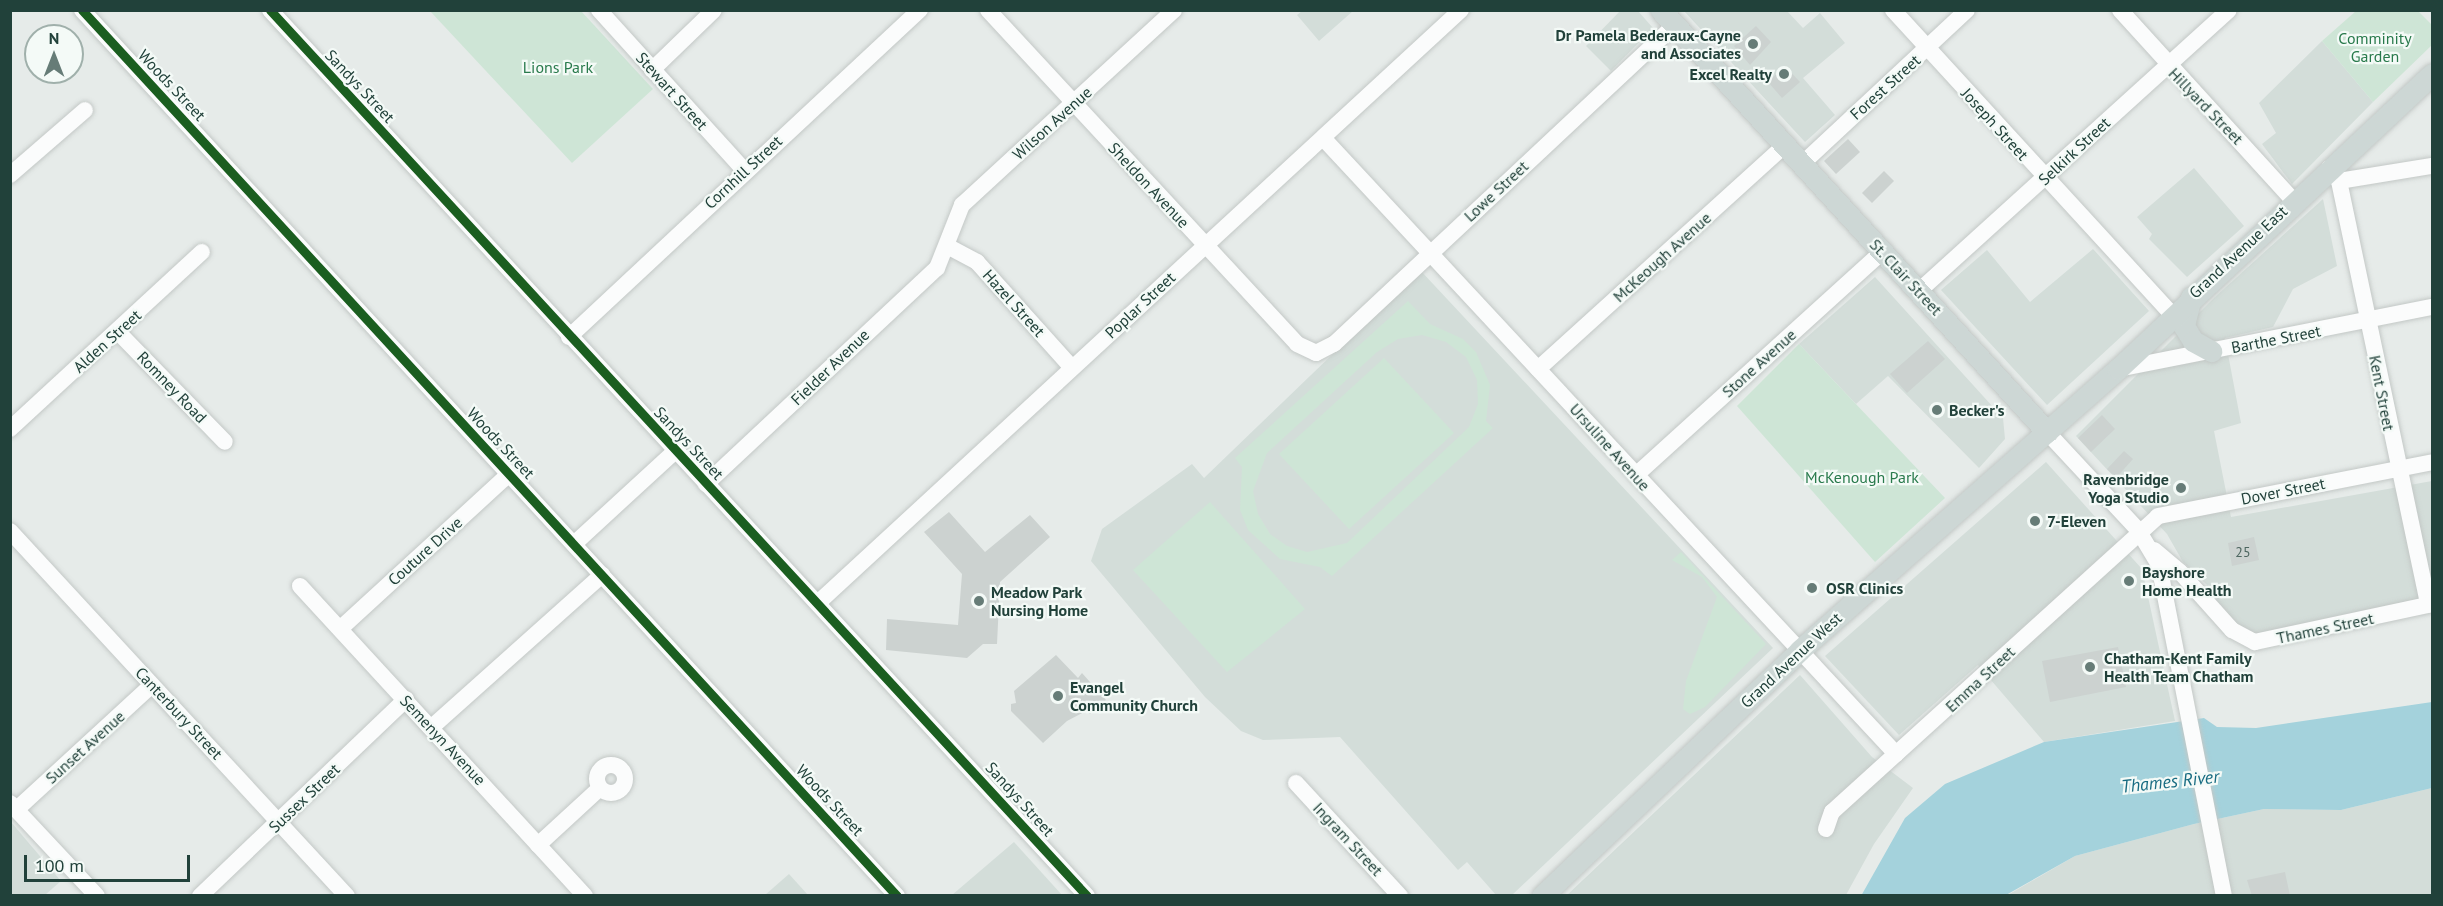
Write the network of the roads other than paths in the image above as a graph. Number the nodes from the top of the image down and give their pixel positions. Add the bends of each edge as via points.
1 (82, 10) edge
2 (270, 10) edge
3 (599, 10) edge
4 (714, 10) edge
5 (920, 10) edge
6 (988, 10) edge
7 (1174, 10) edge
8 (1461, 10) edge
9 (1893, 10) edge
10 (1967, 10) edge
11 (2120, 10) edge
12 (2229, 10) edge
13 (1668, 18) edge
14 (1927, 48) junction
15 (2167, 66) junction
16 (652, 69) junction
17 (2433, 74) edge
18 (1074, 104) junction
19 (85, 110) dead end
20 (1324, 139) junction
21 (1785, 145) junction
22 (1803, 163) junction
23 (2433, 166) edge
24 (744, 170) junction
25 (2334, 174) junction
26 (10, 176) edge
27 (2044, 179) junction
28 (2293, 200) junction
29 (1205, 246) junction
30 (949, 247) junction
31 (202, 252) dead end
32 (1882, 252) junction
33 (1430, 254) junction
34 (1919, 291) junction
35 (2191, 296) junction
36 (2433, 307) edge
37 (2172, 315) junction
38 (2367, 321) junction
39 (118, 332) junction
40 (569, 337) junction
41 (2211, 351) junction
42 (1316, 353) joint
43 (1072, 368) junction
44 (1538, 369) junction
45 (2118, 369) junction
46 (10, 429) edge
47 (2046, 432) junction
48 (225, 442) dead end
49 (675, 451) junction
50 (2433, 462) edge
51 (2400, 469) junction
52 (509, 474) junction
53 (1636, 475) junction
54 (706, 484) junction
55 (2138, 530) junction
56 (10, 531) edge
57 (574, 544) junction
58 (2149, 546) junction
59 (602, 575) junction
60 (300, 586) dead end
61 (2199, 592) junction
62 (2165, 593) junction
63 (820, 601) junction
64 (2430, 604) edge
65 (341, 628) junction
66 (1800, 650) junction
67 (152, 685) junction
68 (406, 699) junction
69 (433, 726) junction
70 (1896, 754) junction
71 (1296, 783) dead end
72 (600, 789) dead end
73 (14, 806) edge
74 (279, 822) junction
75 (1826, 829) dead end
76 (538, 845) junction
77 (97, 896) edge
78 (200, 896) edge
79 (347, 896) edge
80 (585, 896) edge
81 (897, 896) edge
82 (1087, 896) edge
83 (1400, 896) edge
84 (1542, 896) edge
85 (2224, 896) edge

1 - 52 street, Woods Street
2 - 40 street, Sandys Street
3 - 16 street, Stewart Street
4 - 16 street
5 - 24 street, Cornhill Street
6 - 18 street, Sheldon Avenue
7 - 18 street, Wilson Avenue
8 - 20 street, Poplar Street
9 - 14 street, Joseph Street
10 - 14 street, Forest Street
11 - 15 street, Hillyard Street
12 - 15 street, Selkirk Street
13 - 21 main road, St. Clair Street
13 - 33 street, Lowe Street
14 - 22 street, Forest Street
14 - 27 street, Joseph Street
15 - 27 street, Selkirk Street
15 - 28 street, Hillyard Street
16 - 24 street, Stewart Street
17 - 25 main road, Grand Avenue East
18 - 29 street, Sheldon Avenue
18 - 30 street, Wilson Avenue via 962,205
19 - 26 street
20 - 29 street, Poplar Street
20 - 33 street, Ursuline Avenue
21 - 22 main road, St. Clair Street
21 - 44 street, McKeough Avenue
22 - 32 main road, St. Clair Street
23 - 25 street
24 - 40 street, Cornhill Street
25 - 28 main road, Grand Avenue East
25 - 38 street, Kent Street
27 - 34 street, Selkirk Street
27 - 37 street, Joseph Street
28 - 35 main road, Grand Avenue East
29 - 42 street, Sheldon Avenue via 1297,344
29 - 43 street, Poplar Street
30 - 43 street, Hazel Street via 978,262
30 - 54 street, Fielder Avenue via 937,268
31 - 39 street, Alden Street
32 - 34 main road, St. Clair Street
32 - 53 street, Stone Avenue
33 - 42 street, Lowe Street via 1334,344
33 - 44 street, Ursuline Avenue
34 - 47 main road, St. Clair Street
35 - 37 main road, Grand Avenue East
35 - 41 main road via 2184,326 2193,341
36 - 38 street, Barthe Street
37 - 45 main road, Grand Avenue East
38 - 41 street, Barthe Street
38 - 51 street, Kent Street
39 - 46 street, Alden Street
39 - 48 street, Romney Road
40 - 49 street, Sandys Street
41 - 45 street, Barthe Street
43 - 63 street, Poplar Street
44 - 53 street, Ursuline Avenue
45 - 47 main road, Grand Avenue East
47 - 55 street, St. Clair Street
47 - 66 main road, Grand Avenue West
49 - 54 street, Sandys Street
49 - 57 street
50 - 51 street, Dover Street
51 - 55 street, Dover Street via 2158,516
51 - 64 street, Kent Street
52 - 57 street, Woods Street
52 - 65 street, Couture Drive
53 - 66 street, Ursuline Avenue
54 - 63 street, Sandys Street
55 - 58 street, St. Clair Street
55 - 70 street, Emma Street via 2125,547
56 - 67 street, Canterbury Street
57 - 59 street, Woods Street
58 - 61 street, Thames Street
58 - 62 street
59 - 69 street
59 - 81 street, Woods Street
60 - 65 street, Semenyn Avenue
61 - 62 street
61 - 64 street, Thames Street via 2232,630 2255,642
62 - 85 street
63 - 82 street, Sandys Street
65 - 68 street, Semenyn Avenue
66 - 70 street, Ursuline Avenue
66 - 84 main road, Grand Avenue West
67 - 73 street, Sunset Avenue
67 - 74 street, Canterbury Street
68 - 69 street, Semenyn Avenue
68 - 74 street, Sussex Street
69 - 76 street, Semenyn Avenue
70 - 75 street, Emma Street via 1832,812
71 - 83 street, Ingram Street
72 - 76 street
73 - 77 street
74 - 78 street, Sussex Street
74 - 79 street, Canterbury Street
76 - 80 street, Semenyn Avenue

